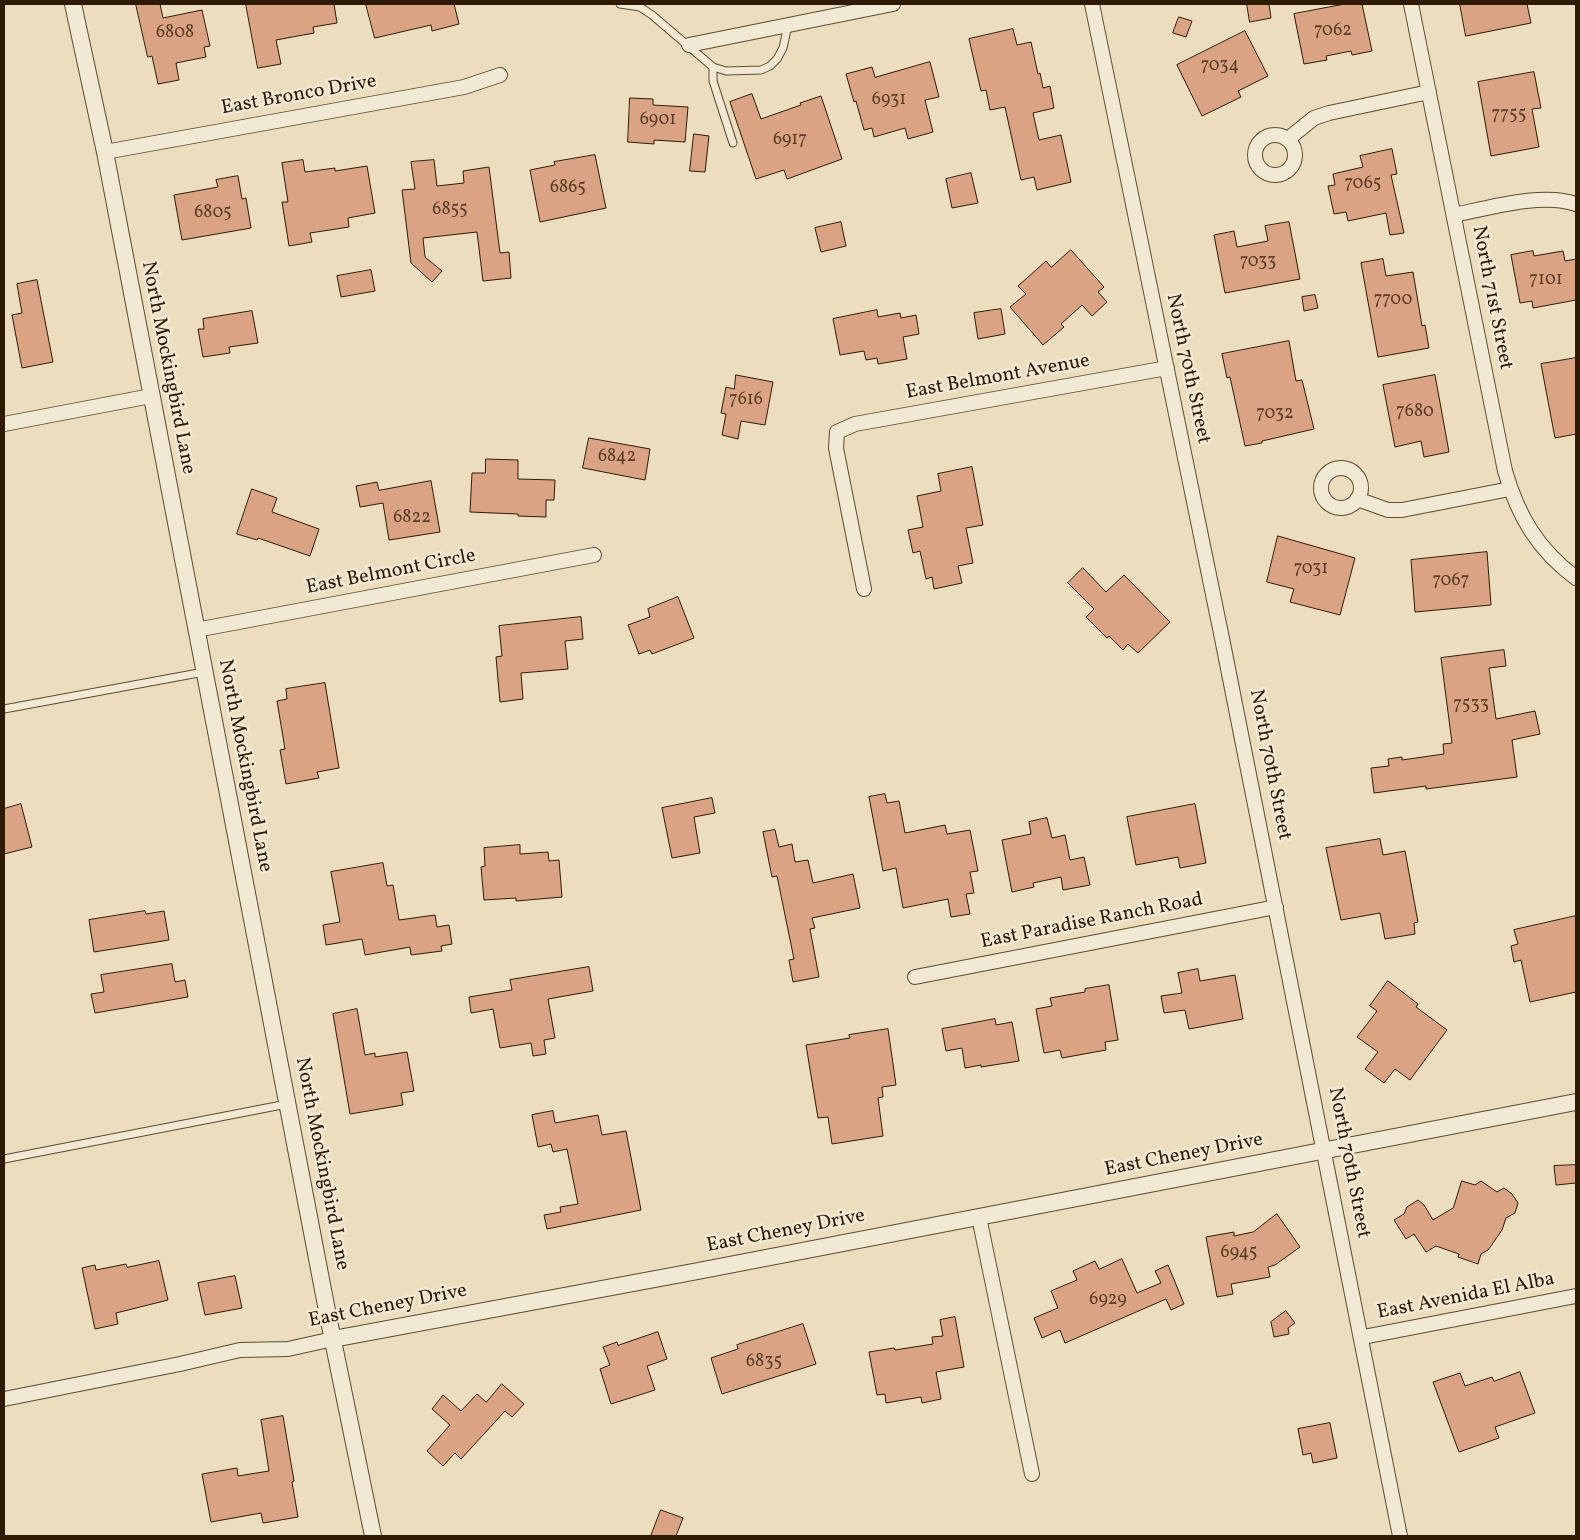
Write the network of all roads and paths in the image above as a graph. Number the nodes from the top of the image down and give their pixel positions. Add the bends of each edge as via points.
1 (73, 4) edge
2 (620, 4) edge
3 (893, 4) edge
4 (1092, 4) edge
5 (1411, 4) edge
6 (788, 25) junction
7 (689, 46) junction
8 (713, 67) junction
9 (500, 75) dead end
10 (1429, 92) junction
11 (1288, 139) dead end
12 (733, 143) dead end
13 (105, 152) junction
14 (1576, 204) edge
15 (1454, 215) junction
16 (1167, 368) junction
17 (151, 396) junction
18 (4, 424) edge
19 (1510, 488) junction
20 (1358, 499) dead end
21 (594, 556) dead end
22 (1576, 578) edge
23 (864, 589) dead end
24 (196, 630) junction
25 (204, 672) junction
26 (4, 709) edge
27 (1276, 907) junction
28 (916, 977) dead end
29 (1576, 1102) edge
30 (288, 1104) junction
31 (1325, 1150) junction
32 (4, 1159) edge
33 (979, 1216) junction
34 (1576, 1296) edge
35 (1362, 1336) junction
36 (333, 1339) junction
37 (4, 1399) edge
38 (1032, 1474) dead end
39 (373, 1536) edge
40 (1400, 1536) edge

1 - 13 street, North Mockingbird Lane
2 - 7 lane via 640,7
3 - 6 street
4 - 16 street, North 70th Street
5 - 10 street, North 71st Street
6 - 7 street
6 - 8 lane via 783,48 770,66 746,72
7 - 8 lane
8 - 12 lane via 713,81
9 - 13 street, East Bronco Drive via 464,87
10 - 11 street via 1328,113 1314,118
10 - 15 street, North 71st Street
13 - 17 street, North Mockingbird Lane
14 - 15 street via 1542,200 1519,202
15 - 19 street, North 71st Street
16 - 23 street, East Belmont Avenue via 855,424 837,432 836,448
16 - 27 street, North 70th Street
17 - 18 street
17 - 24 street, North Mockingbird Lane
19 - 20 street via 1402,510 1388,510
19 - 22 street, North 71st Street via 1533,536 1550,557
21 - 24 street, East Belmont Circle
24 - 25 street, North Mockingbird Lane
25 - 26 lane
25 - 30 street, North Mockingbird Lane
27 - 28 street, East Paradise Ranch Road
27 - 31 street, North 70th Street
29 - 31 street, East Cheney Drive
30 - 32 lane
30 - 36 street, North Mockingbird Lane
31 - 33 street, East Cheney Drive
31 - 35 street, North 70th Street
33 - 36 street, East Cheney Drive
33 - 38 street
34 - 35 street, East Avenida El Alba
35 - 40 street, North 70th Street
36 - 37 street, East Cheney Drive via 288,1349 240,1350
36 - 39 street, North Mockingbird Lane

